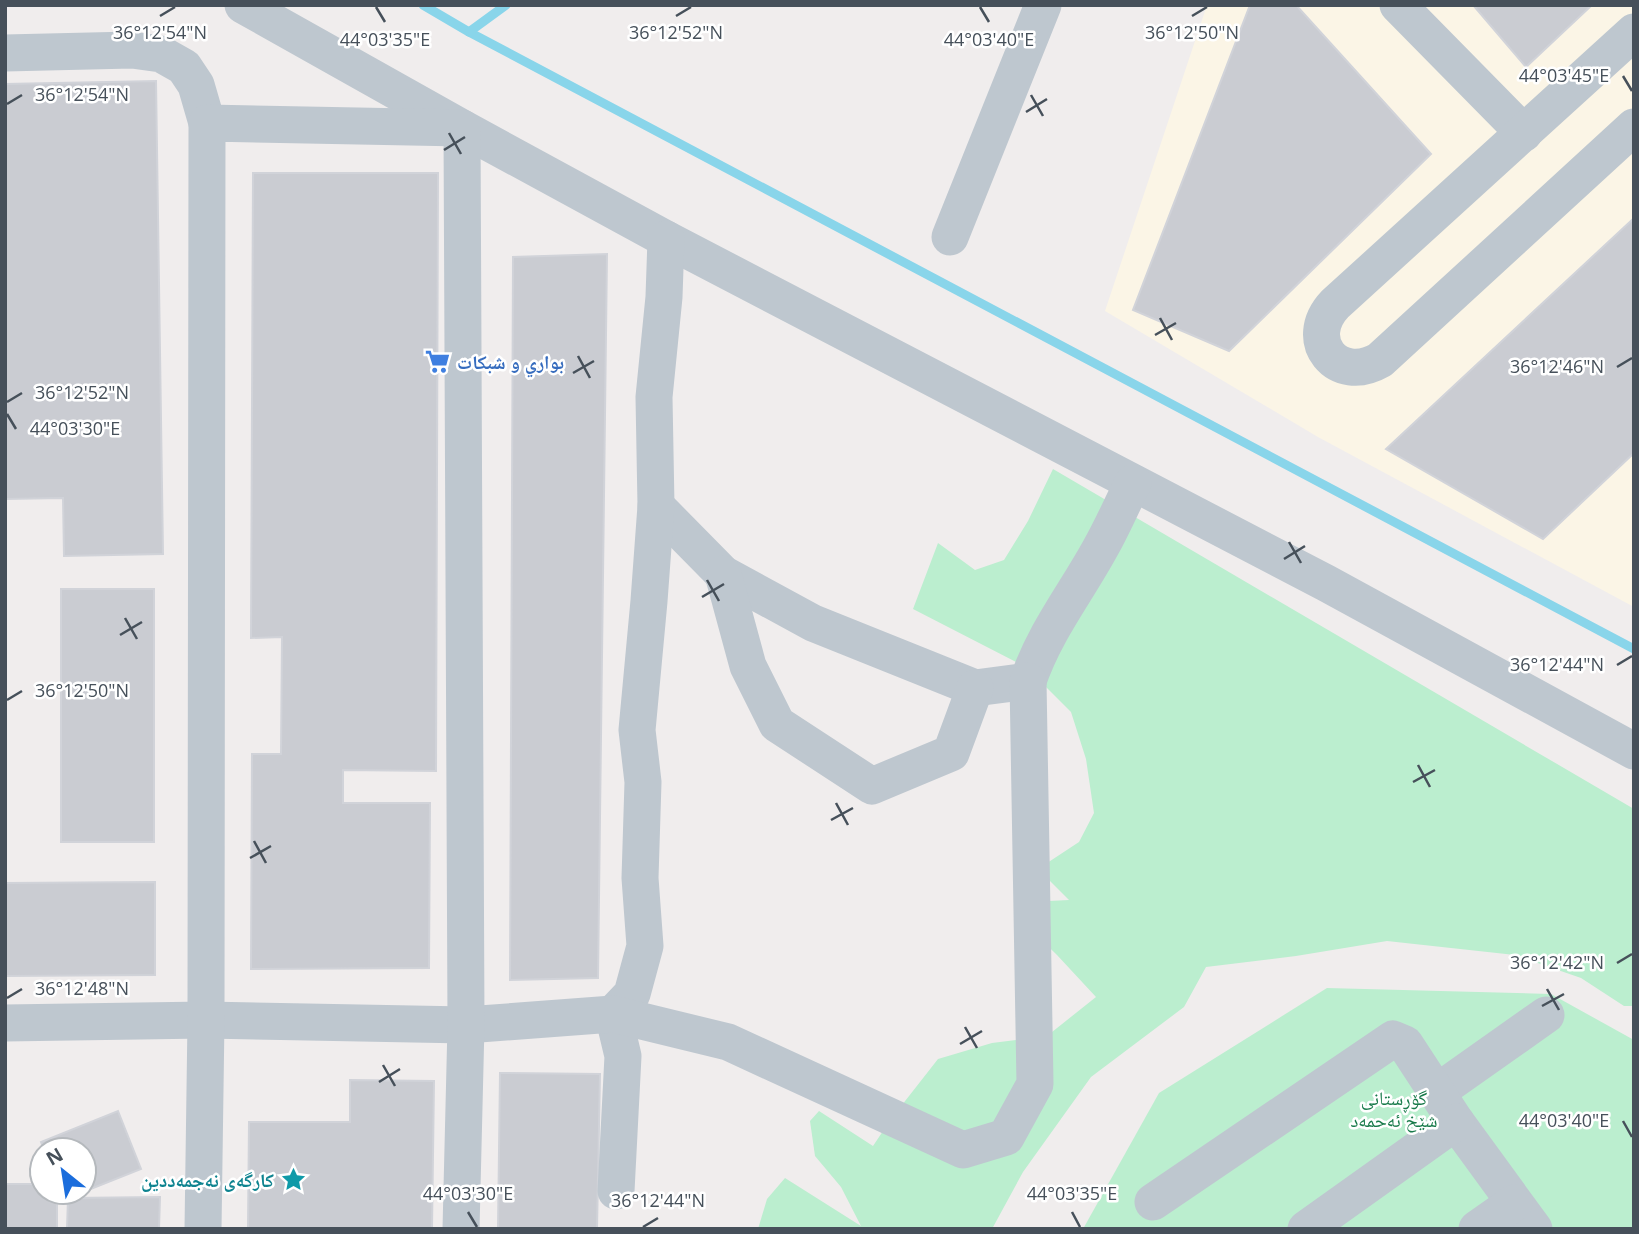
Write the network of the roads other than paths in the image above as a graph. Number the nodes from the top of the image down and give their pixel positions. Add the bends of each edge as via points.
1 (243, 5) edge
2 (1043, 5) edge
3 (1398, 5) edge
4 (1634, 32) edge
5 (5, 53) edge
6 (207, 123) junction
7 (1634, 127) edge
8 (462, 128) junction
9 (1524, 133) junction
10 (950, 237) dead end
11 (666, 239) junction
12 (1133, 483) junction
13 (656, 506) junction
14 (723, 573) junction
15 (1028, 681) junction
16 (975, 688) junction
17 (1634, 751) edge
18 (613, 1014) junction
19 (1546, 1015) dead end
20 (206, 1020) junction
21 (5, 1023) edge
22 (466, 1025) junction
23 (1437, 1092) junction
24 (1456, 1122) junction
25 (616, 1191) dead end
26 (1153, 1202) dead end
27 (1524, 1216) edge
28 (204, 1229) edge
29 (461, 1229) edge
30 (1306, 1229) edge
31 (1477, 1229) edge

1 - 8 street
2 - 10 street
3 - 9 street
4 - 9 street
5 - 6 street via 132,50 161,54 184,67 196,85
6 - 8 street
6 - 20 street
7 - 9 street via 1380,360 1356,368 1333,360 1321,338 1326,314
8 - 11 street
8 - 22 street
11 - 12 street
11 - 13 street via 654,397
12 - 15 street via 1036,657
12 - 17 street
13 - 14 street
13 - 18 street via 637,730 643,782 640,878 645,946 632,994
14 - 16 street via 813,623
14 - 16 street via 748,666 777,724 872,786 950,753
15 - 16 street
15 - 18 street via 1035,1084 1006,1137 963,1150 728,1042
18 - 22 street
18 - 25 street via 623,1056
19 - 23 street
20 - 21 street
20 - 22 street
20 - 28 street
22 - 29 street
23 - 24 street
23 - 26 street via 1405,1044 1393,1039
24 - 27 street
24 - 30 street
27 - 31 street

